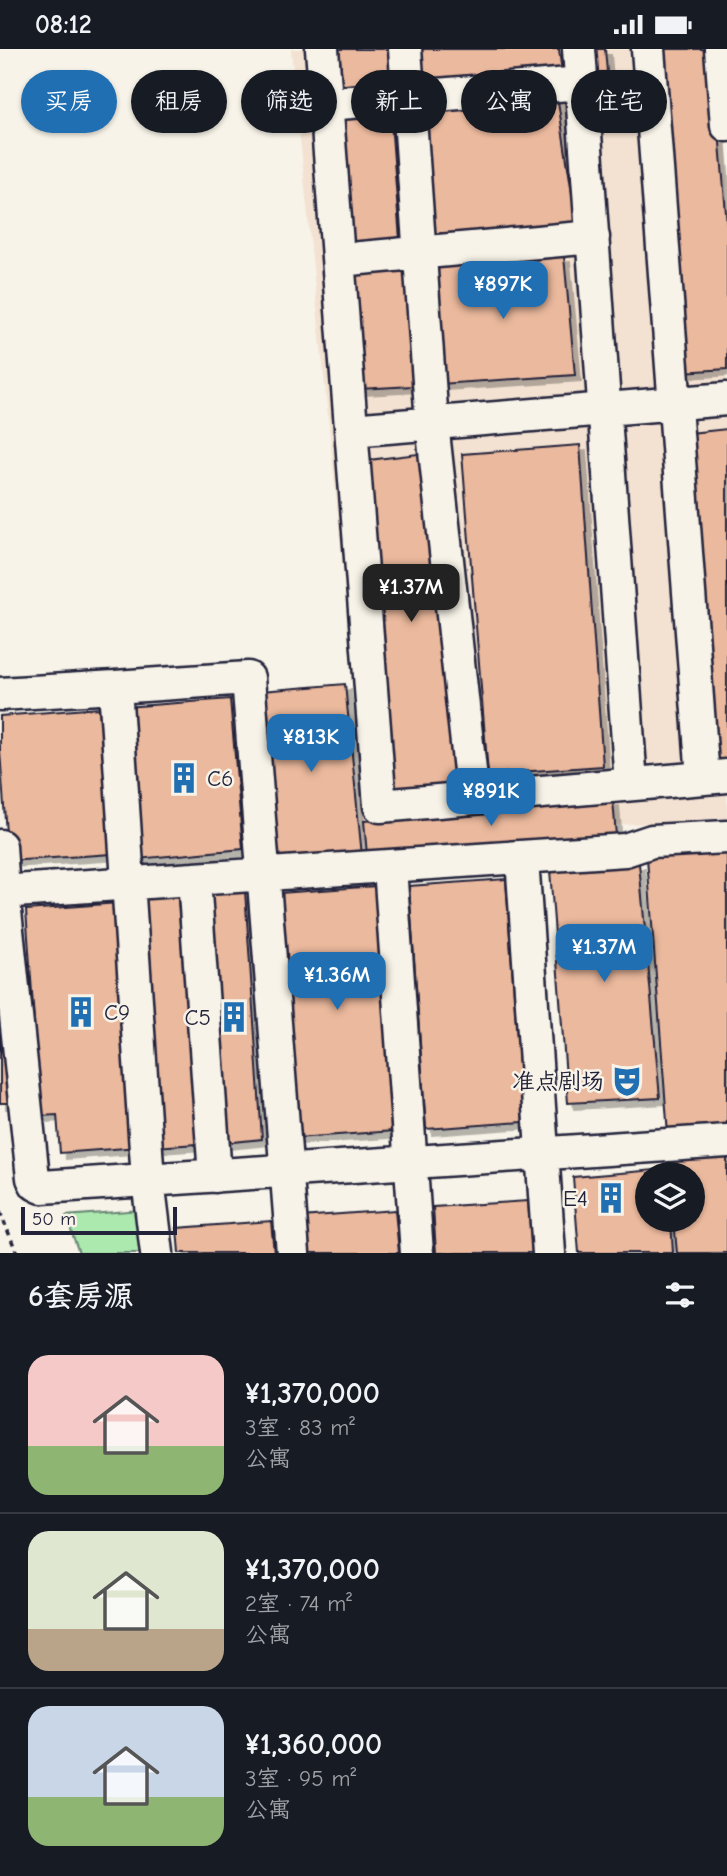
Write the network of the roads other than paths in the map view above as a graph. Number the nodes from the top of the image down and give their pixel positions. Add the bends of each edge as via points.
1 (323, 49) edge
2 (405, 49) edge
3 (579, 49) edge
4 (648, 49) edge
5 (724, 66) edge
6 (325, 70) edge
7 (580, 70) edge
8 (571, 84) edge
9 (337, 103) edge
10 (727, 125) edge
11 (329, 133) edge
12 (585, 133) edge
13 (593, 237) junction
14 (420, 253) junction
15 (339, 260) junction
16 (727, 399) edge
17 (677, 403) junction
18 (606, 408) junction
19 (432, 423) junction
20 (351, 430) junction
21 (115, 687) junction
22 (0, 694) edge
23 (715, 777) edge
24 (631, 784) junction
25 (473, 798) junction
26 (727, 837) edge
27 (0, 846) edge
28 (522, 857) junction
29 (390, 867) junction
30 (265, 875) junction
31 (194, 879) junction
32 (128, 884) junction
33 (1, 892) edge
34 (727, 1141) edge
35 (542, 1155) junction
36 (410, 1163) junction
37 (287, 1171) junction
38 (215, 1175) junction
39 (148, 1179) junction
40 (157, 1253) edge
41 (293, 1253) edge
42 (417, 1253) edge
43 (549, 1253) edge

1 - 6 lane
2 - 14 lane
3 - 7 lane
4 - 17 lane
5 - 10 lane
8 - 9 lane
11 - 15 lane
12 - 13 lane
13 - 14 lane
13 - 18 lane
14 - 15 lane
14 - 19 lane
15 - 20 lane
16 - 17 lane
17 - 18 lane
17 - 23 lane
18 - 19 lane
18 - 24 lane
19 - 20 lane
19 - 25 lane
20 - 25 lane via 380,806
21 - 22 lane
21 - 30 lane via 248,678
21 - 32 lane
23 - 24 lane
24 - 25 lane
26 - 28 lane
27 - 33 lane
28 - 29 lane
28 - 35 lane
29 - 30 lane
29 - 36 lane
30 - 31 lane
30 - 37 lane
31 - 32 lane
31 - 38 lane
32 - 33 lane
32 - 39 lane
33 - 39 lane via 36,1184
34 - 35 lane
35 - 36 lane
35 - 43 lane
36 - 37 lane
36 - 42 lane
37 - 38 lane
37 - 41 lane
38 - 39 lane
39 - 40 lane

